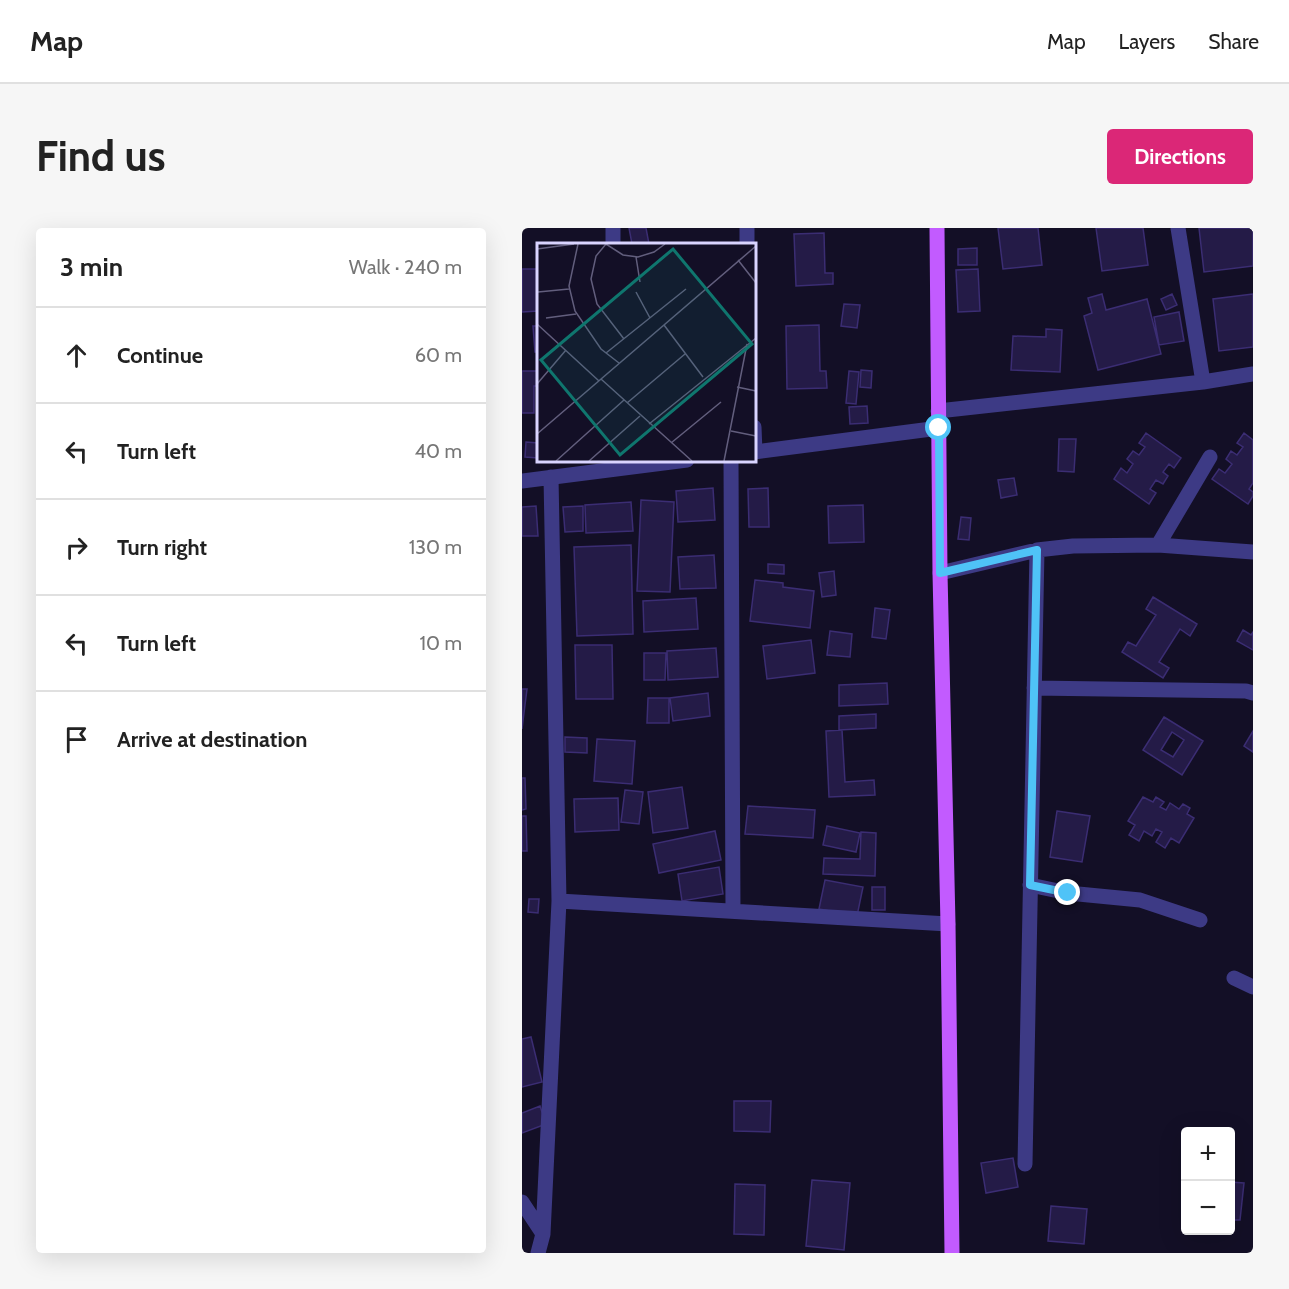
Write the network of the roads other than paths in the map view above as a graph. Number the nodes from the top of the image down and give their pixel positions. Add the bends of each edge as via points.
1 (937, 228) edge
2 (1178, 228) edge
3 (1253, 374) edge
4 (1203, 381) junction
5 (938, 411) junction
6 (939, 428) junction
7 (756, 452) edge
8 (1210, 457) dead end
9 (660, 462) edge
10 (731, 462) edge
11 (620, 465) edge
12 (551, 477) junction
13 (522, 482) edge
14 (1158, 545) junction
15 (1037, 550) junction
16 (1253, 552) edge
17 (940, 573) junction
18 (1034, 688) junction
19 (1253, 693) edge
20 (1030, 885) junction
21 (560, 901) junction
22 (733, 911) junction
23 (1200, 920) dead end
24 (948, 924) junction
25 (1234, 978) dead end
26 (1253, 987) edge
27 (1024, 1164) dead end
28 (522, 1202) edge
29 (543, 1234) junction
30 (538, 1253) edge
31 (952, 1253) edge

1 - 5 main road
2 - 4 street
3 - 4 street
4 - 5 street
5 - 6 main road
6 - 7 street
6 - 17 main road
8 - 14 street
9 - 11 street
10 - 22 street
11 - 12 street
12 - 13 street
12 - 21 street
14 - 15 street
14 - 16 street
15 - 17 street
15 - 18 street
17 - 24 main road
18 - 19 street
18 - 20 street
20 - 23 street via 1140,900
20 - 27 street
21 - 22 street
21 - 29 street
22 - 24 street
24 - 31 main road
25 - 26 street
28 - 29 street
29 - 30 street

